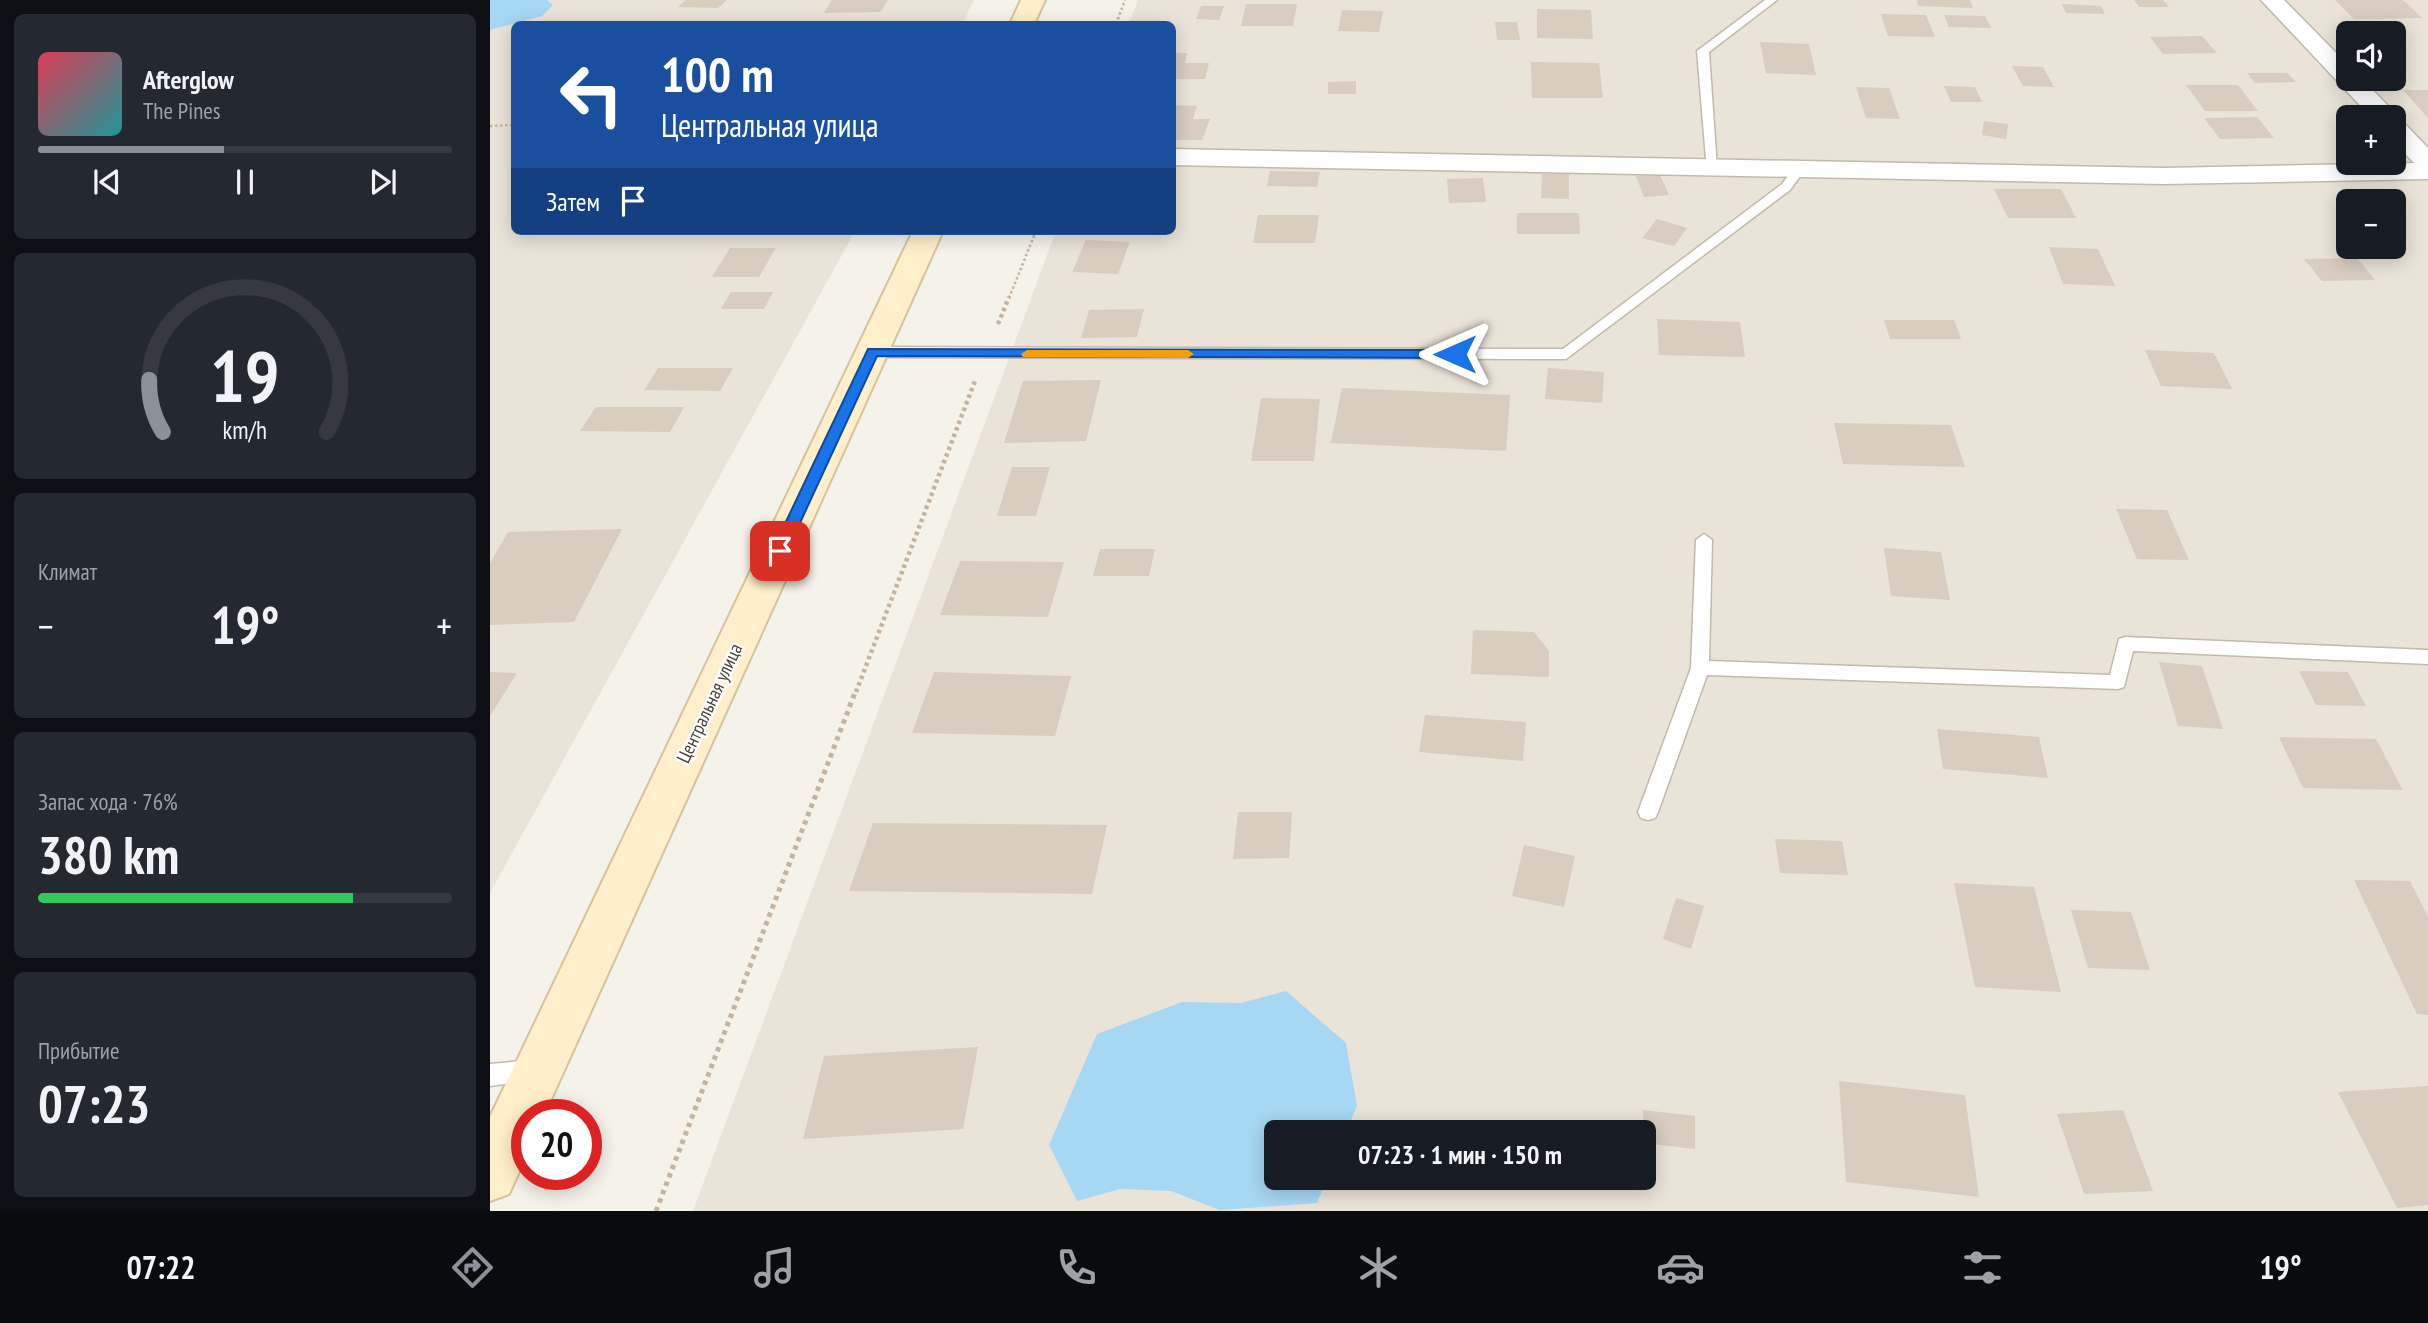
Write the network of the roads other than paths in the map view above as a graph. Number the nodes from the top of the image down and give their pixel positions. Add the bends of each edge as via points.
1 (1033, 0) edge
2 (1772, 0) edge
3 (2272, 0) edge
4 (1023, 21) edge
5 (2373, 105) edge
6 (2406, 140) edge
7 (1176, 157) edge
8 (2428, 163) edge
9 (1711, 168) junction
10 (1798, 171) junction
11 (2428, 171) edge
12 (926, 235) edge
13 (872, 352) junction
14 (1704, 540) dead end
15 (2428, 657) edge
16 (1700, 668) junction
17 (1648, 812) dead end
18 (537, 1071) junction
19 (490, 1074) edge
20 (490, 1175) edge

1 - 4 main road
2 - 9 lane via 1703,51
3 - 5 street
6 - 8 street
7 - 9 street
9 - 10 street
10 - 11 street via 2164,176
10 - 13 lane via 1786,187 1566,354
12 - 13 main road, Центральная улица
13 - 18 main road, Центральная улица
14 - 16 lane
15 - 16 lane via 2125,644 2118,682
16 - 17 lane
18 - 19 lane
18 - 20 main road, Центральная улица

